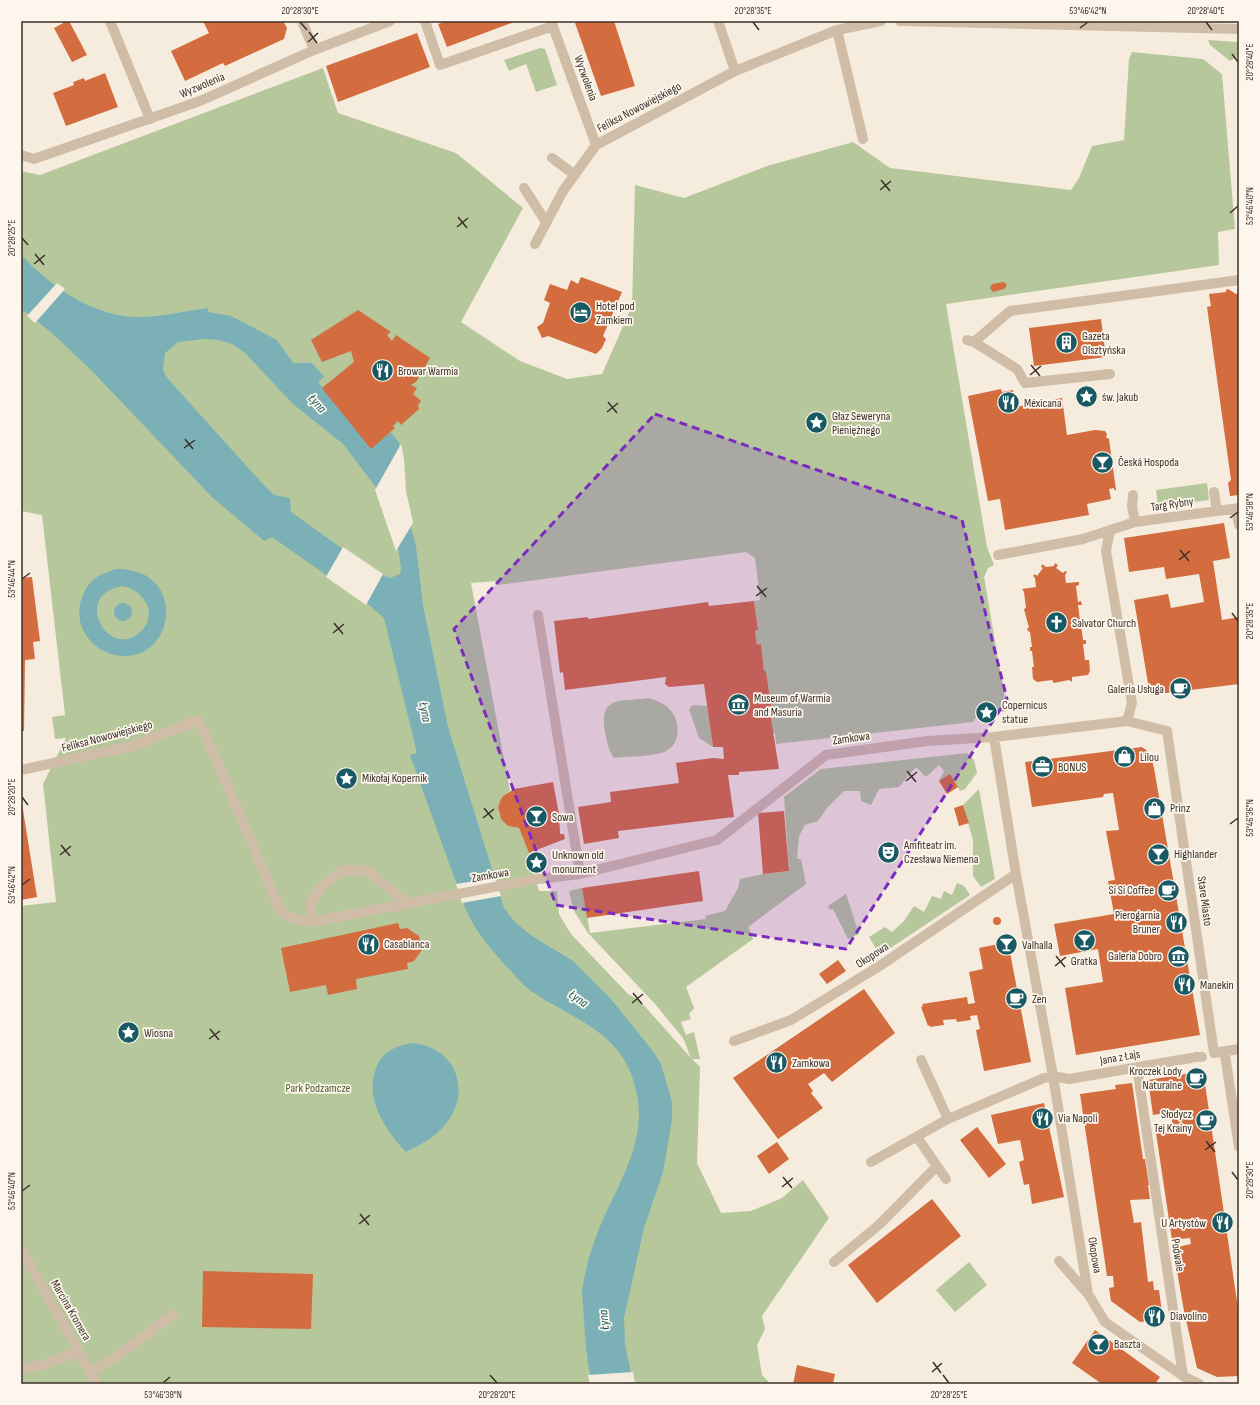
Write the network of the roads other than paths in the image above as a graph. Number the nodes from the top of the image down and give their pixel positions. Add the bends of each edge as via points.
1 (110, 21) edge
2 (302, 21) edge
3 (390, 21) edge
4 (425, 21) edge
5 (718, 21) edge
6 (881, 21) edge
7 (900, 21) edge
8 (552, 24) edge
9 (1239, 29) edge
10 (837, 30) junction
11 (314, 50) junction
12 (735, 71) junction
13 (150, 119) junction
14 (863, 139) dead end
15 (596, 145) junction
16 (21, 155) edge
17 (552, 158) dead end
18 (575, 175) junction
19 (524, 188) dead end
20 (546, 222) junction
21 (535, 244) dead end
22 (1239, 280) edge
23 (1110, 374) dead end
24 (1214, 492) dead end
25 (1133, 495) dead end
26 (1238, 509) edge
27 (1217, 511) junction
28 (1135, 522) junction
29 (1239, 525) edge
30 (1110, 530) junction
31 (998, 555) dead end
32 (538, 615) dead end
33 (198, 720) joint
34 (1127, 721) junction
35 (1164, 730) joint
36 (994, 736) junction
37 (21, 770) edge
38 (580, 874) junction
39 (1016, 874) junction
40 (408, 904) junction
41 (311, 922) junction
42 (734, 1041) dead end
43 (1239, 1049) edge
44 (1225, 1055) dead end
45 (1196, 1057) dead end
46 (921, 1060) dead end
47 (1137, 1067) junction
48 (1053, 1076) junction
49 (948, 1120) junction
50 (917, 1136) junction
51 (1239, 1147) edge
52 (871, 1162) dead end
53 (936, 1167) junction
54 (946, 1179) dead end
55 (21, 1249) edge
56 (1059, 1261) dead end
57 (834, 1262) dead end
58 (1088, 1294) junction
59 (173, 1315) dead end
60 (79, 1351) junction
61 (21, 1369) edge
62 (90, 1372) junction
63 (1183, 1376) junction
64 (97, 1384) edge
65 (1200, 1384) edge

1 - 13 street
2 - 11 street
3 - 11 street, Wyzwolenia
4 - 8 street via 440,65
5 - 12 street
6 - 10 street, Feliksa Nowowiejskiego
7 - 9 street
8 - 15 street, Wyzwolenia
10 - 12 street, Feliksa Nowowiejskiego
10 - 14 street
11 - 13 street, Wyzwolenia via 200,101
12 - 15 street, Feliksa Nowowiejskiego
13 - 16 street, Wyzwolenia via 34,159
15 - 18 street, Feliksa Nowowiejskiego
17 - 18 street
18 - 20 street, Feliksa Nowowiejskiego
19 - 20 street
20 - 21 street, Feliksa Nowowiejskiego
22 - 23 street via 1010,312 971,341 1017,369 1025,383
24 - 27 street
25 - 28 street
26 - 27 street, Targ Rybny
26 - 29 street
27 - 28 street, Targ Rybny
28 - 30 street, Targ Rybny
30 - 31 street, Targ Rybny via 1083,539
30 - 34 street via 1106,551 1132,703
32 - 38 street
33 - 37 street, Feliksa Nowowiejskiego via 132,746
33 - 41 street, Zamkowa via 280,910 290,917
34 - 35 street, Zamkowa
34 - 36 street, Zamkowa
35 - 43 street, Stare Miasto via 1167,731 1214,1053
36 - 38 street, Zamkowa via 927,741 826,754 717,840
36 - 39 street, Okopowa
38 - 40 street, Zamkowa via 531,880
39 - 42 street, Okopowa via 878,967 790,1020
39 - 48 street, Okopowa
40 - 41 street, Zamkowa
40 - 41 street via 368,871 343,870 323,885 311,902
44 - 51 street
45 - 47 street, Jana z Łajs
46 - 49 street
47 - 48 street, Jana z Łajs via 1069,1079
47 - 63 street, Podwale
48 - 49 street
48 - 58 street, Okopowa
49 - 50 street
50 - 52 street
50 - 53 street
53 - 54 street
53 - 57 street via 880,1224
55 - 60 street, Marcina Kromera
56 - 58 street
58 - 63 street, Okopowa via 1104,1322
59 - 62 street via 116,1357
60 - 61 street via 42,1365
60 - 62 street, Marcina Kromera
62 - 64 street, Marcina Kromera
63 - 65 street, Okopowa

